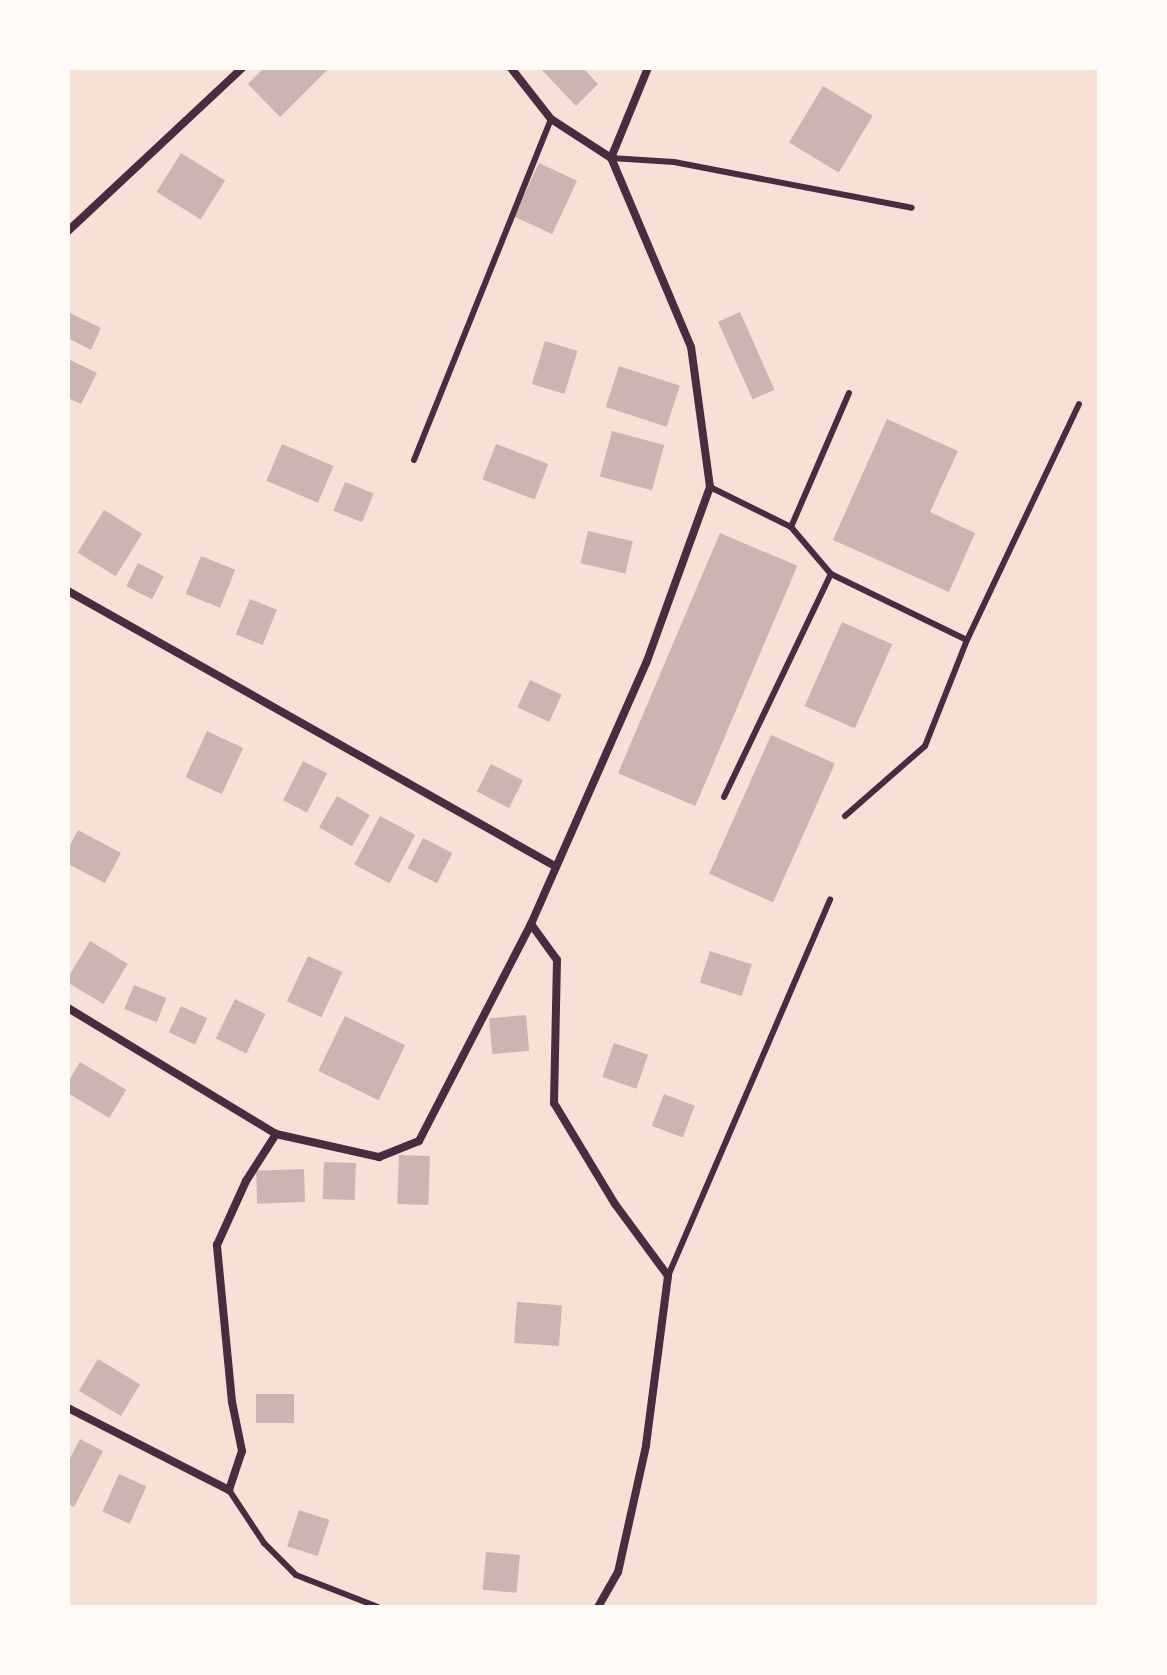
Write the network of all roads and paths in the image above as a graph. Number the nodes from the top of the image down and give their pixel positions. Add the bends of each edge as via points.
1 (242, 68) edge
2 (511, 68) edge
3 (648, 68) edge
4 (551, 119) junction
5 (611, 158) junction
6 (912, 208) dead end
7 (68, 231) edge
8 (849, 393) dead end
9 (1079, 404) dead end
10 (414, 460) dead end
11 (710, 487) junction
12 (791, 527) junction
13 (831, 574) junction
14 (68, 591) edge
15 (967, 640) junction
16 (724, 797) dead end
17 (845, 816) dead end
18 (553, 865) junction
19 (830, 899) dead end
20 (531, 924) junction
21 (68, 1008) edge
22 (276, 1134) junction
23 (668, 1276) junction
24 (68, 1408) edge
25 (229, 1490) junction
26 (378, 1607) edge
27 (598, 1607) edge

1 - 7 street
2 - 4 street
3 - 5 street
4 - 5 street
4 - 10 lane
5 - 6 lane via 674,162
5 - 11 street via 691,347
8 - 12 lane
9 - 15 lane
11 - 12 lane
11 - 18 street via 647,661
12 - 13 lane
13 - 15 lane
13 - 16 lane
14 - 18 street
15 - 17 lane via 925,746
18 - 20 street
19 - 23 lane
20 - 22 street via 419,1141 379,1157
20 - 23 street via 557,960 554,1103 615,1204
21 - 22 street
22 - 25 street via 246,1181 217,1245 232,1402 242,1451
23 - 27 street via 646,1446 618,1572
24 - 25 street
25 - 26 lane via 264,1543 296,1575

